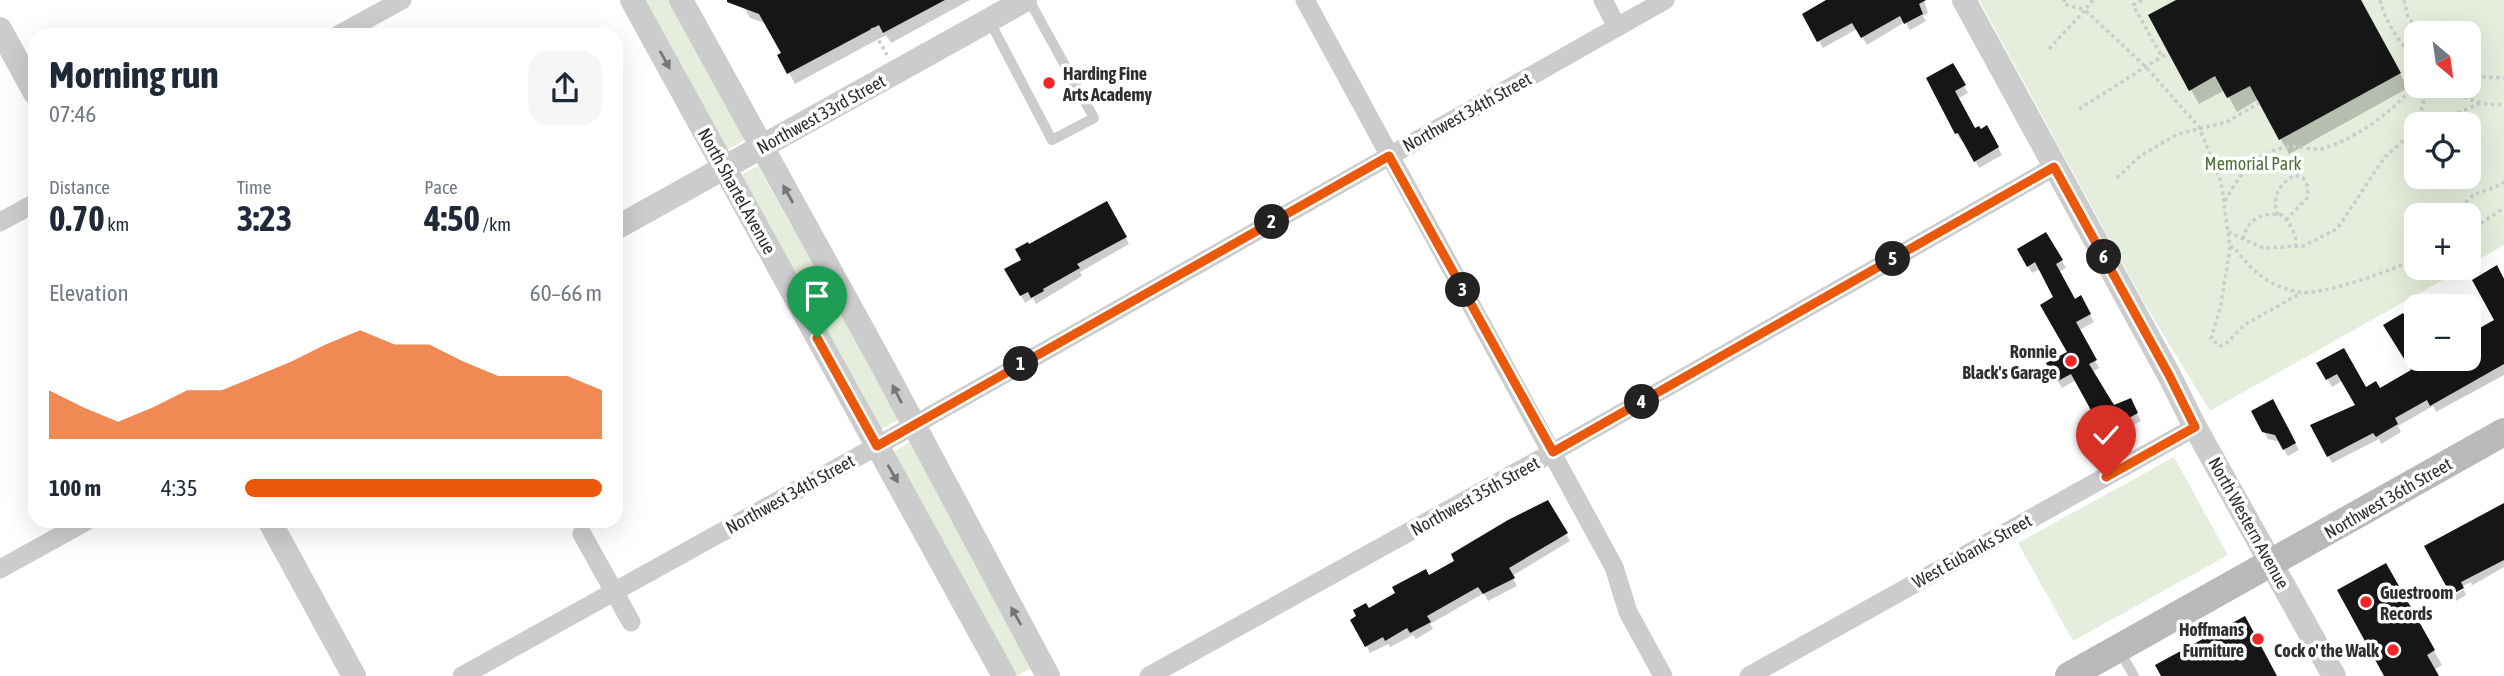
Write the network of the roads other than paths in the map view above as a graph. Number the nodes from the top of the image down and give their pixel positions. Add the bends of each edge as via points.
1 (402, 0) edge
2 (632, 0) edge
3 (681, 0) edge
4 (1027, 0) edge
5 (1306, 0) edge
6 (1603, 0) edge
7 (1665, 0) edge
8 (1964, 0) edge
9 (989, 20) junction
10 (1617, 27) junction
11 (351, 28) edge
12 (0, 29) edge
13 (28, 80) edge
14 (762, 146) junction
15 (1389, 156) junction
16 (2054, 167) junction
17 (724, 168) junction
18 (28, 207) edge
19 (0, 222) edge
20 (623, 224) edge
21 (913, 425) junction
22 (2195, 427) junction
23 (2504, 432) edge
24 (877, 446) junction
25 (1553, 452) junction
26 (74, 528) edge
27 (274, 528) edge
28 (582, 534) dead end
29 (2272, 564) junction
30 (0, 569) edge
31 (614, 591) junction
32 (631, 622) dead end
33 (2119, 649) junction
34 (354, 676) edge
35 (462, 676) edge
36 (1004, 676) edge
37 (1048, 676) edge
38 (1149, 676) edge
39 (1662, 676) edge
40 (1749, 676) edge
41 (2069, 676) edge
42 (2134, 676) edge
43 (2334, 676) edge

1 - 11 street
2 -> 17 street, North Shartel Avenue
3 - 14 street
4 - 9 street, Northwest 33rd Street
4 - 9 lane via 1094,118 1052,140
5 - 15 street
6 - 10 street
7 - 10 street, Northwest 34th Street
8 - 16 street, North Western Avenue
9 - 14 street, Northwest 33rd Street
10 - 15 street, Northwest 34th Street
12 - 13 street
14 - 17 street, Northwest 33rd Street
21 -> 14 street
15 - 21 street, Northwest 34th Street
15 - 25 street
16 - 22 street, North Western Avenue
16 - 25 street, Northwest 35th Street
17 - 20 street, Northwest 33rd Street
17 - 24 street, North Shartel Avenue
18 - 19 street
21 - 24 street, Northwest 34th Street
37 -> 21 street
22 - 29 street, North Western Avenue
22 - 40 street, West Eubanks Street
23 - 29 main road, Northwest 36th Street
24 - 31 street, Northwest 34th Street
24 -> 36 street, North Shartel Avenue
25 - 38 street, Northwest 35th Street
25 - 39 street via 1614,567 1628,612
26 - 30 street
27 - 34 street
28 - 31 street
29 - 33 main road, Northwest 36th Street
29 - 43 street, North Western Avenue
31 - 32 street
31 - 35 street, Northwest 34th Street
33 - 41 main road
33 - 42 lane

